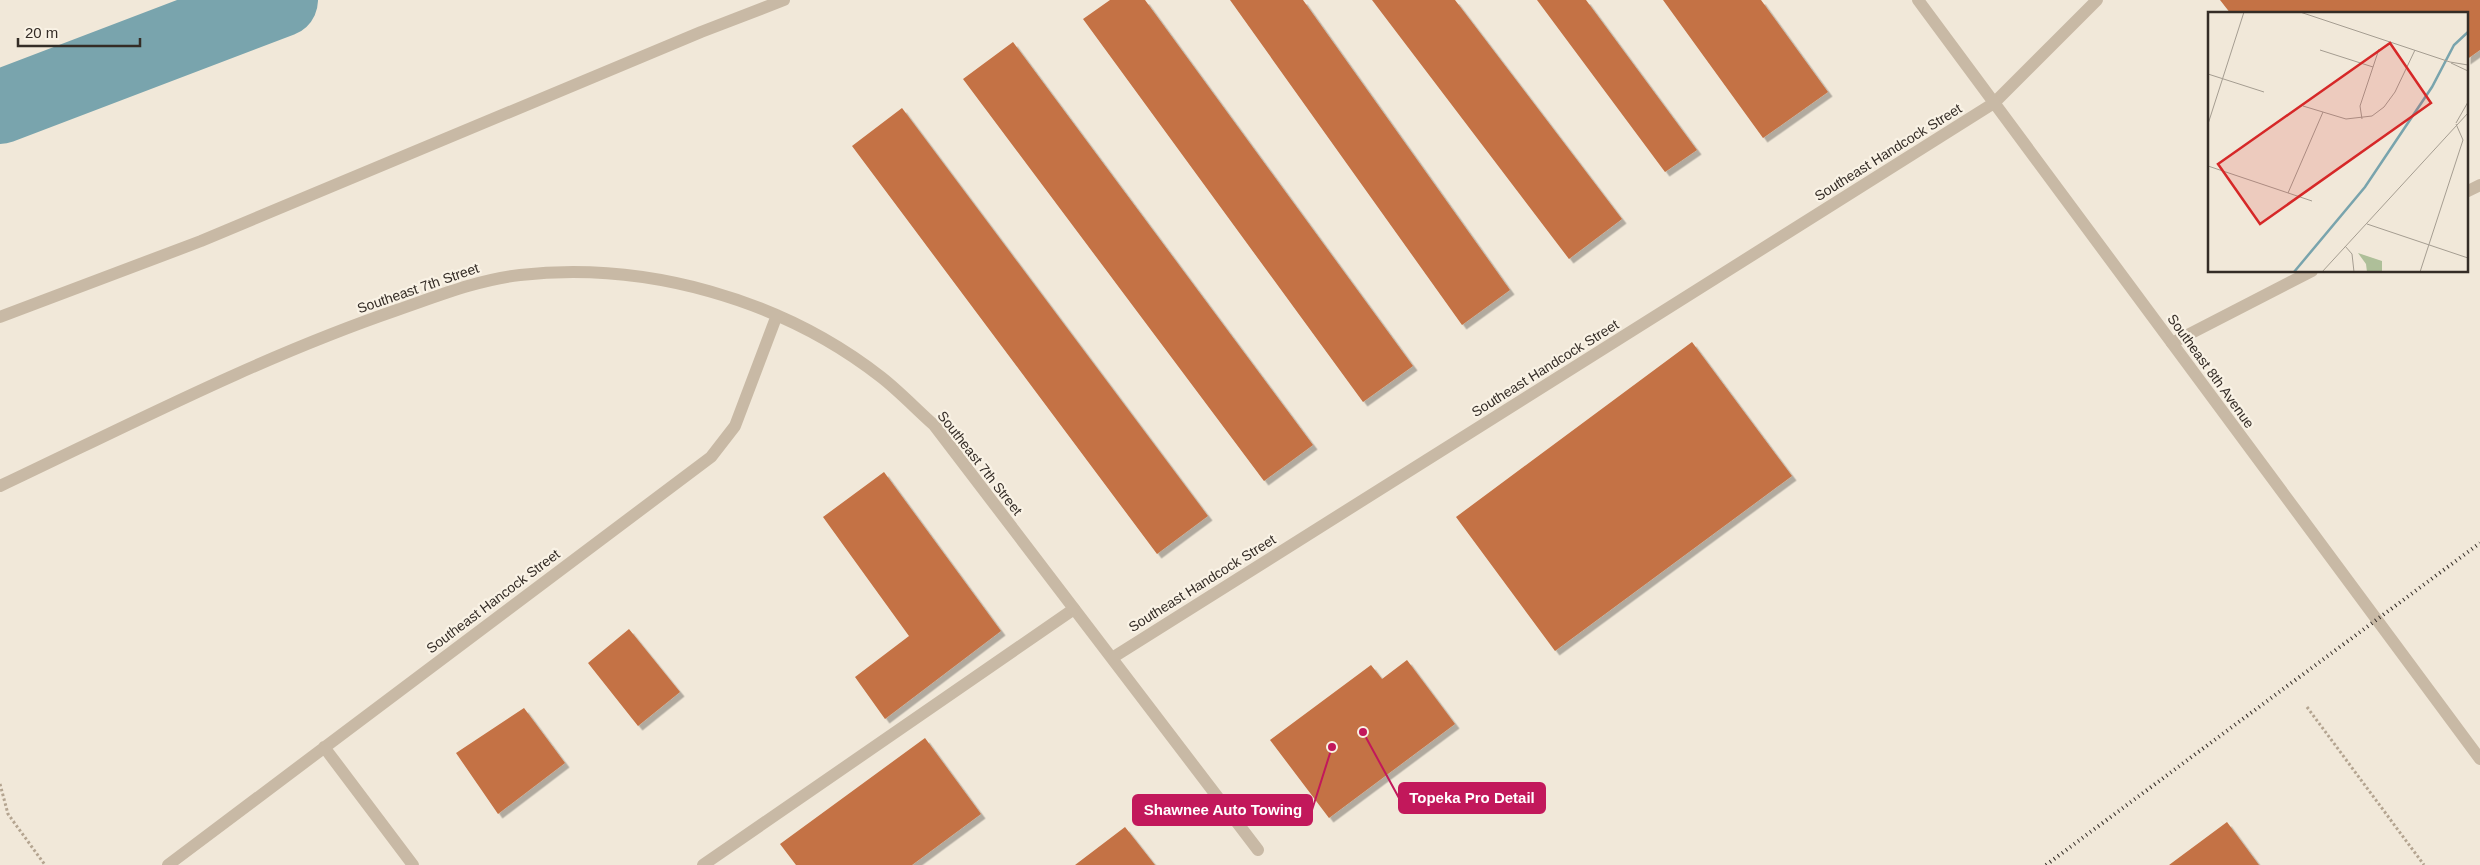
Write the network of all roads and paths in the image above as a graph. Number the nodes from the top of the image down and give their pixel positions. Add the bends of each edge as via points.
1 (784, 0) edge
2 (1918, 0) edge
3 (2097, 0) edge
4 (1994, 103) junction
5 (2480, 185) edge
6 (2468, 191) edge
7 (2310, 272) edge
8 (777, 315) junction
9 (0, 317) edge
10 (2172, 343) junction
11 (0, 486) edge
12 (1074, 609) junction
13 (1112, 658) junction
14 (2306, 707) dead end
15 (324, 747) junction
16 (2480, 759) edge
17 (0, 784) edge
18 (1258, 850) dead end
19 (44, 865) edge
20 (168, 865) edge
21 (414, 865) edge
22 (703, 865) edge
23 (2424, 865) edge

1 - 9 street via 201,241
2 - 4 street, Southeast 8th Avenue
3 - 4 street, Southeast Handcock Street
4 - 10 street, Southeast 8th Avenue
4 - 13 street, Southeast Handcock Street
5 - 6 street
7 - 10 street
8 - 11 street, Southeast 7th Street via 742,301 668,281 604,273 522,275 484,281 378,316 277,356
8 - 12 street, Southeast 7th Street via 820,337 880,377 934,425
8 - 15 street, Southeast Hancock Street via 735,426 711,457
10 - 16 street, Southeast 8th Avenue
12 - 13 street, Southeast 7th Street
12 - 22 street
13 - 18 street, Southeast 7th Street
14 - 23 path
15 - 20 street, Southeast Hancock Street
15 - 21 street
17 - 19 path via 8,814

